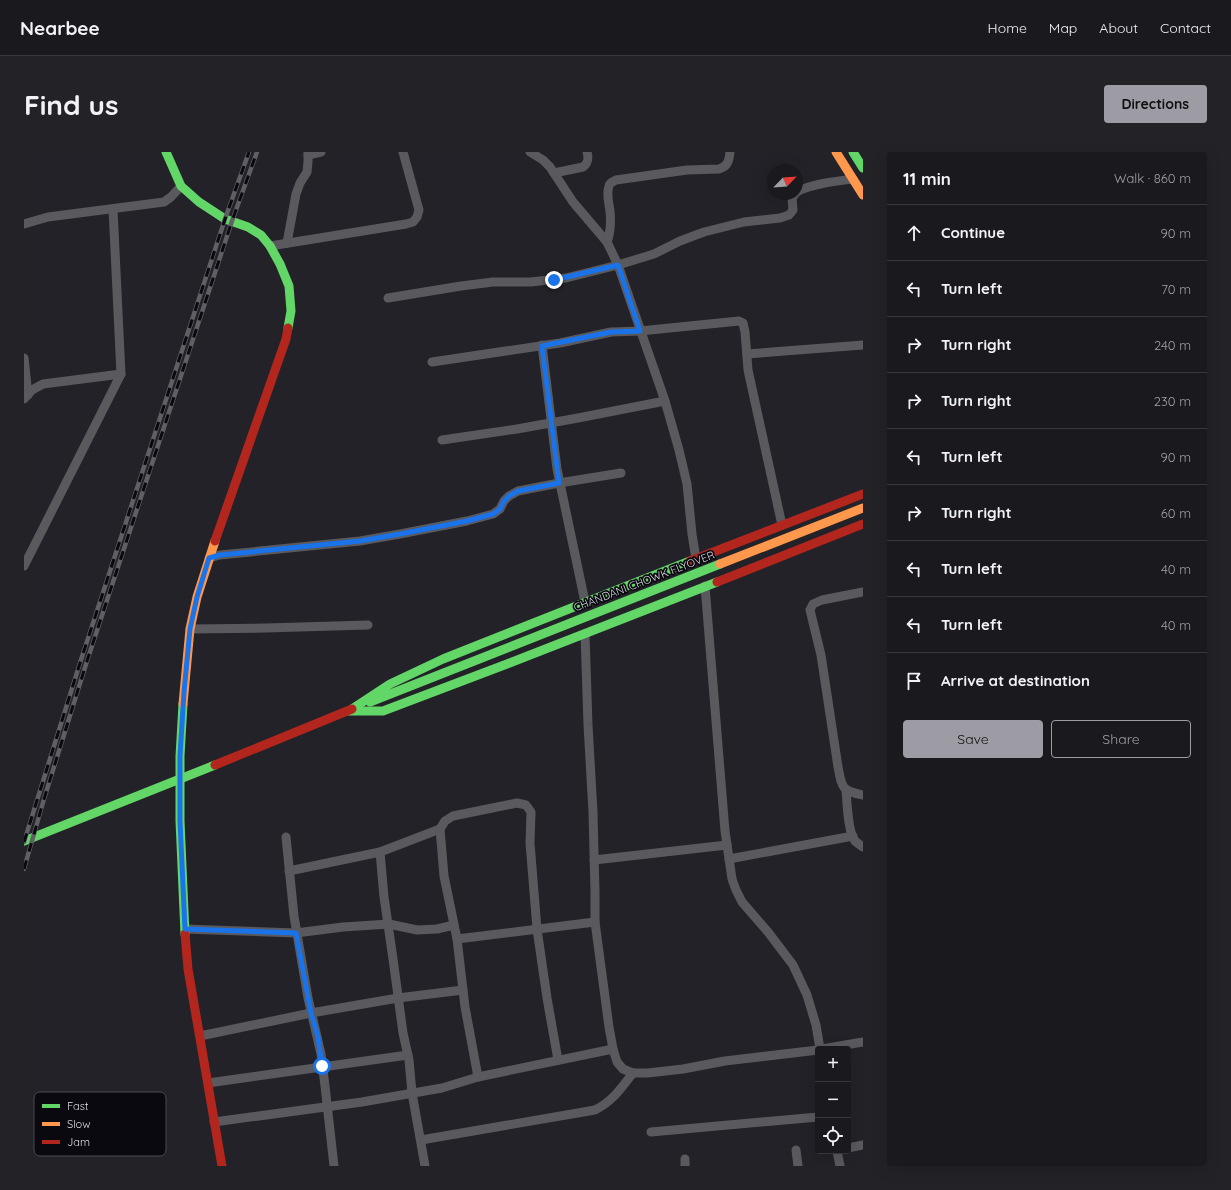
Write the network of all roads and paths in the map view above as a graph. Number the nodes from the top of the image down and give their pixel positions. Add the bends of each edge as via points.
1 (166, 152) edge
2 (321, 152) edge
3 (403, 152) edge
4 (530, 152) edge
5 (587, 152) edge
6 (730, 152) edge
7 (836, 152) edge
8 (853, 152) edge
9 (308, 154) edge
10 (863, 168) edge
11 (554, 174) junction
12 (853, 179) junction
13 (181, 186) junction
14 (803, 189) edge
15 (863, 195) edge
16 (792, 200) edge
17 (113, 209) junction
18 (24, 224) edge
19 (607, 242) junction
20 (288, 243) junction
21 (270, 246) junction
22 (618, 265) junction
23 (388, 298) dead end
24 (640, 331) junction
25 (542, 346) junction
26 (863, 346) edge
27 (747, 354) junction
28 (24, 358) edge
29 (432, 362) dead end
30 (121, 374) junction
31 (26, 397) edge
32 (665, 401) junction
33 (552, 423) junction
34 (442, 440) dead end
35 (621, 473) dead end
36 (559, 483) junction
37 (863, 494) edge
38 (863, 508) edge
39 (863, 524) edge
40 (782, 525) junction
41 (209, 558) junction
42 (696, 559) junction
43 (24, 566) edge
44 (705, 586) junction
45 (863, 592) edge
46 (585, 602) junction
47 (368, 625) dead end
48 (190, 629) junction
49 (584, 634) junction
50 (349, 711) junction
51 (846, 790) junction
52 (863, 794) edge
53 (440, 829) junction
54 (853, 836) junction
55 (286, 837) dead end
56 (24, 841) edge
57 (727, 845) junction
58 (863, 847) edge
59 (380, 852) junction
60 (729, 859) junction
61 (594, 860) junction
62 (289, 871) junction
63 (595, 922) junction
64 (388, 924) junction
65 (454, 925) junction
66 (185, 929) junction
67 (537, 929) junction
68 (296, 933) junction
69 (457, 939) junction
70 (463, 990) junction
71 (398, 998) junction
72 (311, 1013) junction
73 (200, 1036) junction
74 (863, 1042) edge
75 (820, 1046) edge
76 (838, 1046) edge
77 (613, 1049) junction
78 (815, 1050) edge
79 (408, 1055) junction
80 (558, 1060) junction
81 (322, 1066) junction
82 (633, 1072) junction
83 (478, 1077) junction
84 (208, 1083) junction
85 (412, 1093) junction
86 (327, 1106) junction
87 (815, 1117) edge
88 (214, 1122) junction
89 (651, 1132) dead end
90 (421, 1140) junction
91 (863, 1145) edge
92 (851, 1147) edge
93 (796, 1150) dead end
94 (838, 1154) edge
95 (222, 1166) edge
96 (334, 1166) edge
97 (425, 1166) edge
98 (798, 1166) edge
99 (840, 1166) edge

1 - 13 main road
2 - 9 street
3 - 20 street via 419,210 413,222
4 - 11 street via 543,160
5 - 11 street via 588,160 583,167
6 - 19 street via 724,168 687,170 610,183 610,233
7 - 12 main road
8 - 10 main road
9 - 20 street via 307,172 296,194
11 - 19 street via 573,202
12 - 14 street
12 - 15 main road
13 - 17 street via 164,202
13 - 21 main road via 208,209 225,219 248,227
16 - 22 street via 793,210 789,215 704,232 654,254
17 - 18 street
17 - 30 street
19 - 22 street
20 - 21 street
21 - 41 main road via 289,286 291,311 286,339
22 - 23 street via 554,280 493,282
22 - 24 street
24 - 25 street via 611,332
24 - 27 street via 739,321 745,332
24 - 32 street
25 - 29 street
25 - 33 street
26 - 27 street
27 - 40 street via 748,370
28 - 31 street
30 - 31 street via 43,384
30 - 43 street
32 - 33 street
32 - 42 street via 684,470
33 - 34 street
33 - 36 street
35 - 36 street
36 - 41 street via 518,491 509,496 493,514 467,521 360,541
36 - 46 street
37 - 40 main road
38 - 50 main road, CHANDANI CHOWK FLYOVER
39 - 44 main road
40 - 42 main road
41 - 48 main road
42 - 46 main road
44 - 49 main road
44 - 57 street
45 - 51 street via 822,600 813,604 810,610 821,655 841,783
46 - 50 main road via 405,676
47 - 48 street
48 - 66 main road via 180,756
49 - 50 main road via 383,711
49 - 61 street
50 - 56 main road
51 - 52 street
51 - 54 street
53 - 59 street
53 - 65 street via 444,876
53 - 67 street via 445,821 453,816 517,803 526,805 531,812 530,843
54 - 58 street
54 - 60 street
55 - 62 street
57 - 60 street
57 - 61 street
59 - 62 street
59 - 64 street
60 - 75 street via 732,879 742,902 779,946 800,980 811,1007
61 - 63 street
62 - 68 street
63 - 67 street
63 - 77 street
64 - 65 street via 417,930
64 - 68 street
64 - 71 street
65 - 69 street
66 - 68 street
66 - 73 main road via 188,969
67 - 69 street
67 - 80 street
68 - 72 street
69 - 70 street
70 - 71 street
70 - 83 street
71 - 72 street
71 - 79 street
72 - 73 street
72 - 81 street
73 - 84 main road
74 - 76 street
77 - 80 street
77 - 82 street via 617,1062 623,1069
78 - 82 street via 676,1070
79 - 81 street
79 - 85 street
80 - 83 street
81 - 84 street
81 - 86 street
82 - 90 street via 613,1098 595,1110
83 - 85 street via 442,1088
84 - 88 main road
85 - 86 street
85 - 90 street
86 - 88 street
86 - 96 street
87 - 89 street
88 - 95 main road
90 - 97 street
91 - 92 street
93 - 98 street
94 - 99 street

